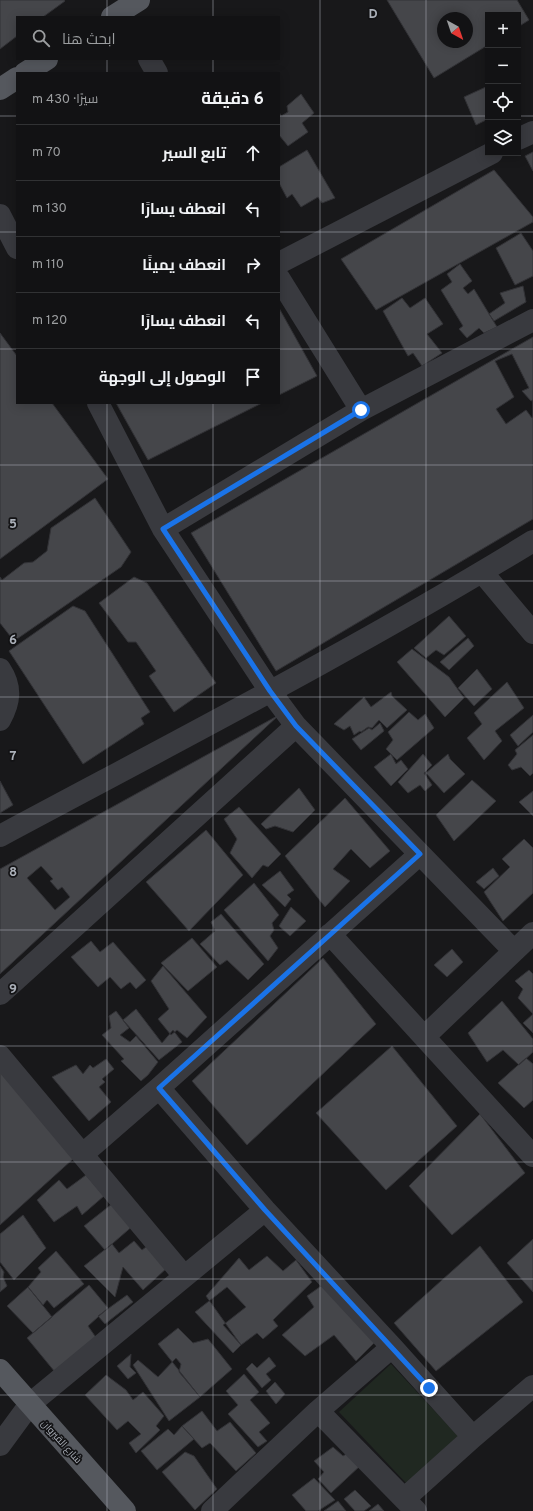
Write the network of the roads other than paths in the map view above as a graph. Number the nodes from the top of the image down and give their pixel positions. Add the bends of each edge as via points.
1 (139, 0) edge
2 (119, 15) edge
3 (45, 60) edge
4 (150, 60) edge
5 (27, 72) edge
6 (156, 72) edge
7 (16, 79) edge
8 (0, 89) edge
9 (533, 132) edge
10 (521, 138) edge
11 (486, 156) edge
12 (0, 215) edge
13 (16, 246) edge
14 (280, 263) edge
15 (280, 280) edge
16 (533, 320) edge
17 (99, 404) edge
18 (361, 410) junction
19 (163, 529) junction
20 (533, 541) edge
21 (482, 572) junction
22 (533, 632) edge
23 (0, 669) edge
24 (270, 691) junction
25 (0, 720) edge
26 (296, 726) junction
27 (0, 836) edge
28 (420, 854) junction
29 (533, 933) edge
30 (330, 934) junction
31 (514, 951) junction
32 (0, 994) edge
33 (424, 1037) junction
34 (0, 1056) edge
35 (159, 1088) junction
36 (83, 1154) junction
37 (533, 1156) edge
38 (265, 1210) junction
39 (184, 1276) junction
40 (392, 1347) junction
41 (0, 1370) edge
42 (533, 1386) edge
43 (30, 1404) junction
44 (318, 1411) junction
45 (473, 1436) junction
46 (0, 1445) edge
47 (410, 1505) edge
48 (125, 1511) edge
49 (212, 1511) edge

1 - 2 main road
3 - 5 main road
4 - 6 street
7 - 8 main road
9 - 10 street
11 - 14 street
12 - 13 street
15 - 18 street
16 - 18 street
17 - 19 street
18 - 19 street
19 - 24 street
20 - 21 street
21 - 22 street
21 - 24 street
23 - 25 street via 9,690 7,708
24 - 26 street
24 - 27 street
26 - 28 street
26 - 32 street
28 - 30 street
28 - 31 street
29 - 31 street
30 - 33 street
30 - 35 street
31 - 33 street
33 - 37 street
34 - 36 street
35 - 36 street
35 - 38 street
36 - 39 street
38 - 39 street
38 - 40 street
39 - 43 street
40 - 44 street
40 - 45 street
41 - 43 main road, شارع القيروان
42 - 45 street
43 - 46 street
43 - 48 main road, شارع القيروان
44 - 47 street
44 - 49 street
45 - 47 street

